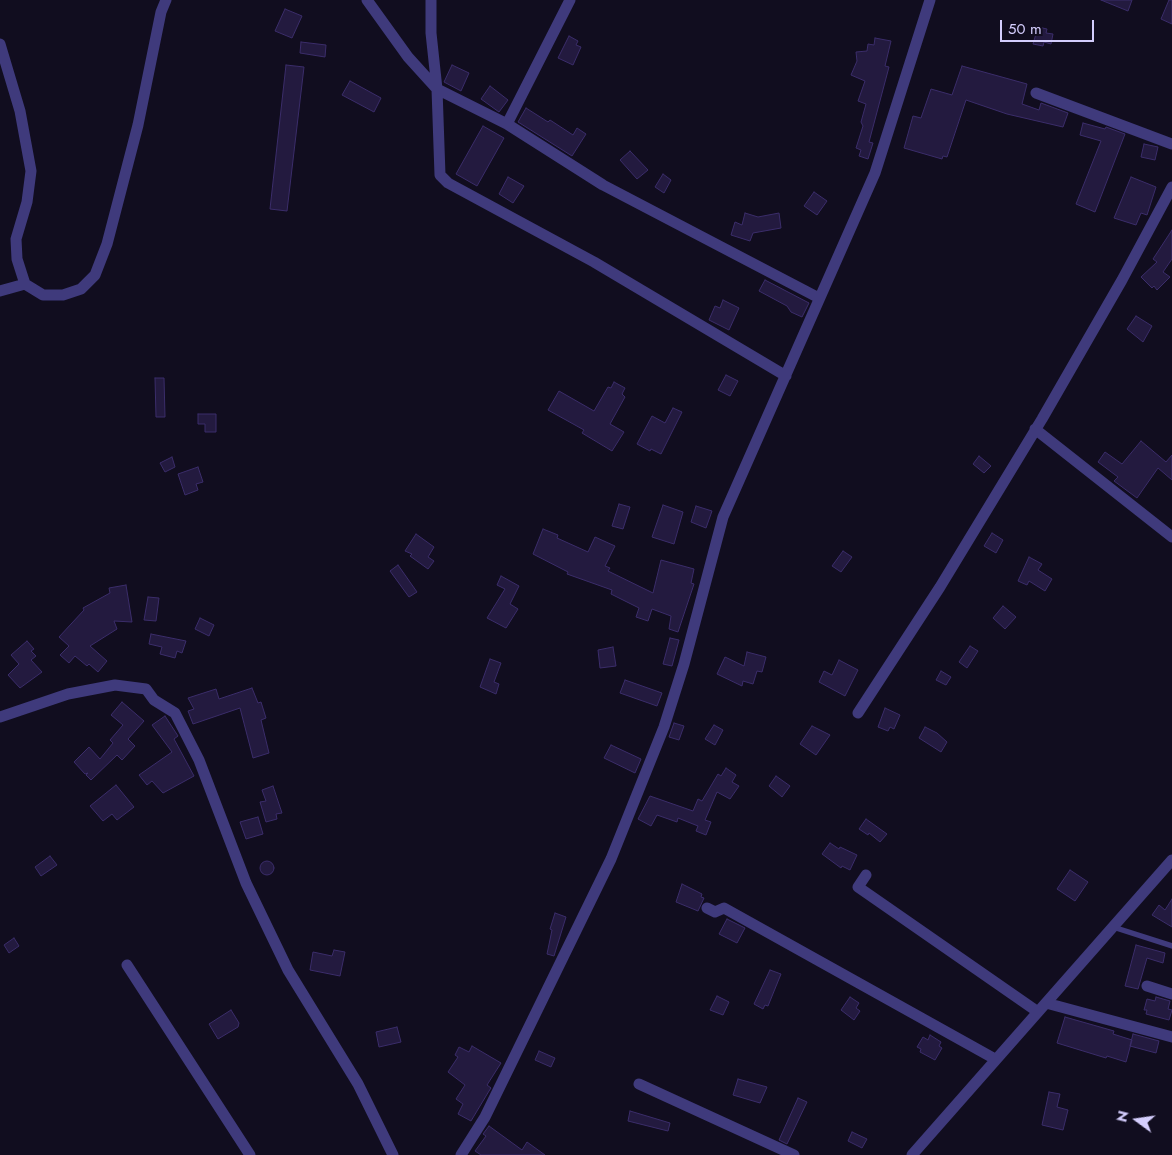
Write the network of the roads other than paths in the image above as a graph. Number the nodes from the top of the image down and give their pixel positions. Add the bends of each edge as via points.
1 (166, 0) edge
2 (368, 0) edge
3 (431, 0) edge
4 (570, 0) edge
5 (930, 0) edge
6 (0, 44) edge
7 (437, 89) junction
8 (1036, 93) dead end
9 (507, 124) junction
10 (1172, 144) edge
11 (1172, 187) edge
12 (25, 284) junction
13 (0, 291) edge
14 (819, 298) junction
15 (786, 376) junction
16 (1035, 429) junction
17 (1172, 536) edge
18 (858, 713) dead end
19 (0, 717) edge
20 (1172, 860) edge
21 (866, 875) dead end
22 (707, 908) dead end
23 (1113, 927) junction
24 (1172, 946) edge
25 (127, 965) dead end
26 (1147, 986) dead end
27 (1172, 994) edge
28 (1046, 1003) junction
29 (1038, 1012) junction
30 (1172, 1037) edge
31 (995, 1059) junction
32 (639, 1084) dead end
33 (250, 1155) edge
34 (393, 1155) edge
35 (461, 1155) edge
36 (794, 1155) edge
37 (912, 1155) edge

1 - 12 street via 138,125 107,244 95,275 81,289 64,295 43,295
2 - 7 street via 408,57
3 - 7 street
4 - 9 street
5 - 14 street via 875,173
6 - 12 street via 20,111 31,171 27,202 16,239
7 - 9 street
7 - 15 street via 440,175 448,183 594,262
8 - 10 street
9 - 14 street via 603,185
11 - 16 street
12 - 13 street
14 - 15 street
15 - 35 street via 723,516 664,727 610,859 485,1117
16 - 17 street
16 - 18 street via 940,587
19 - 34 street via 68,694 115,685 146,689 154,700 175,713 198,760 246,882 288,970 358,1084
20 - 23 street
21 - 29 street via 858,887
22 - 31 street via 715,912 724,908
23 - 24 lane
23 - 28 street
25 - 33 street
26 - 27 street
28 - 29 street
28 - 30 street
29 - 31 street
31 - 37 street
32 - 36 street

